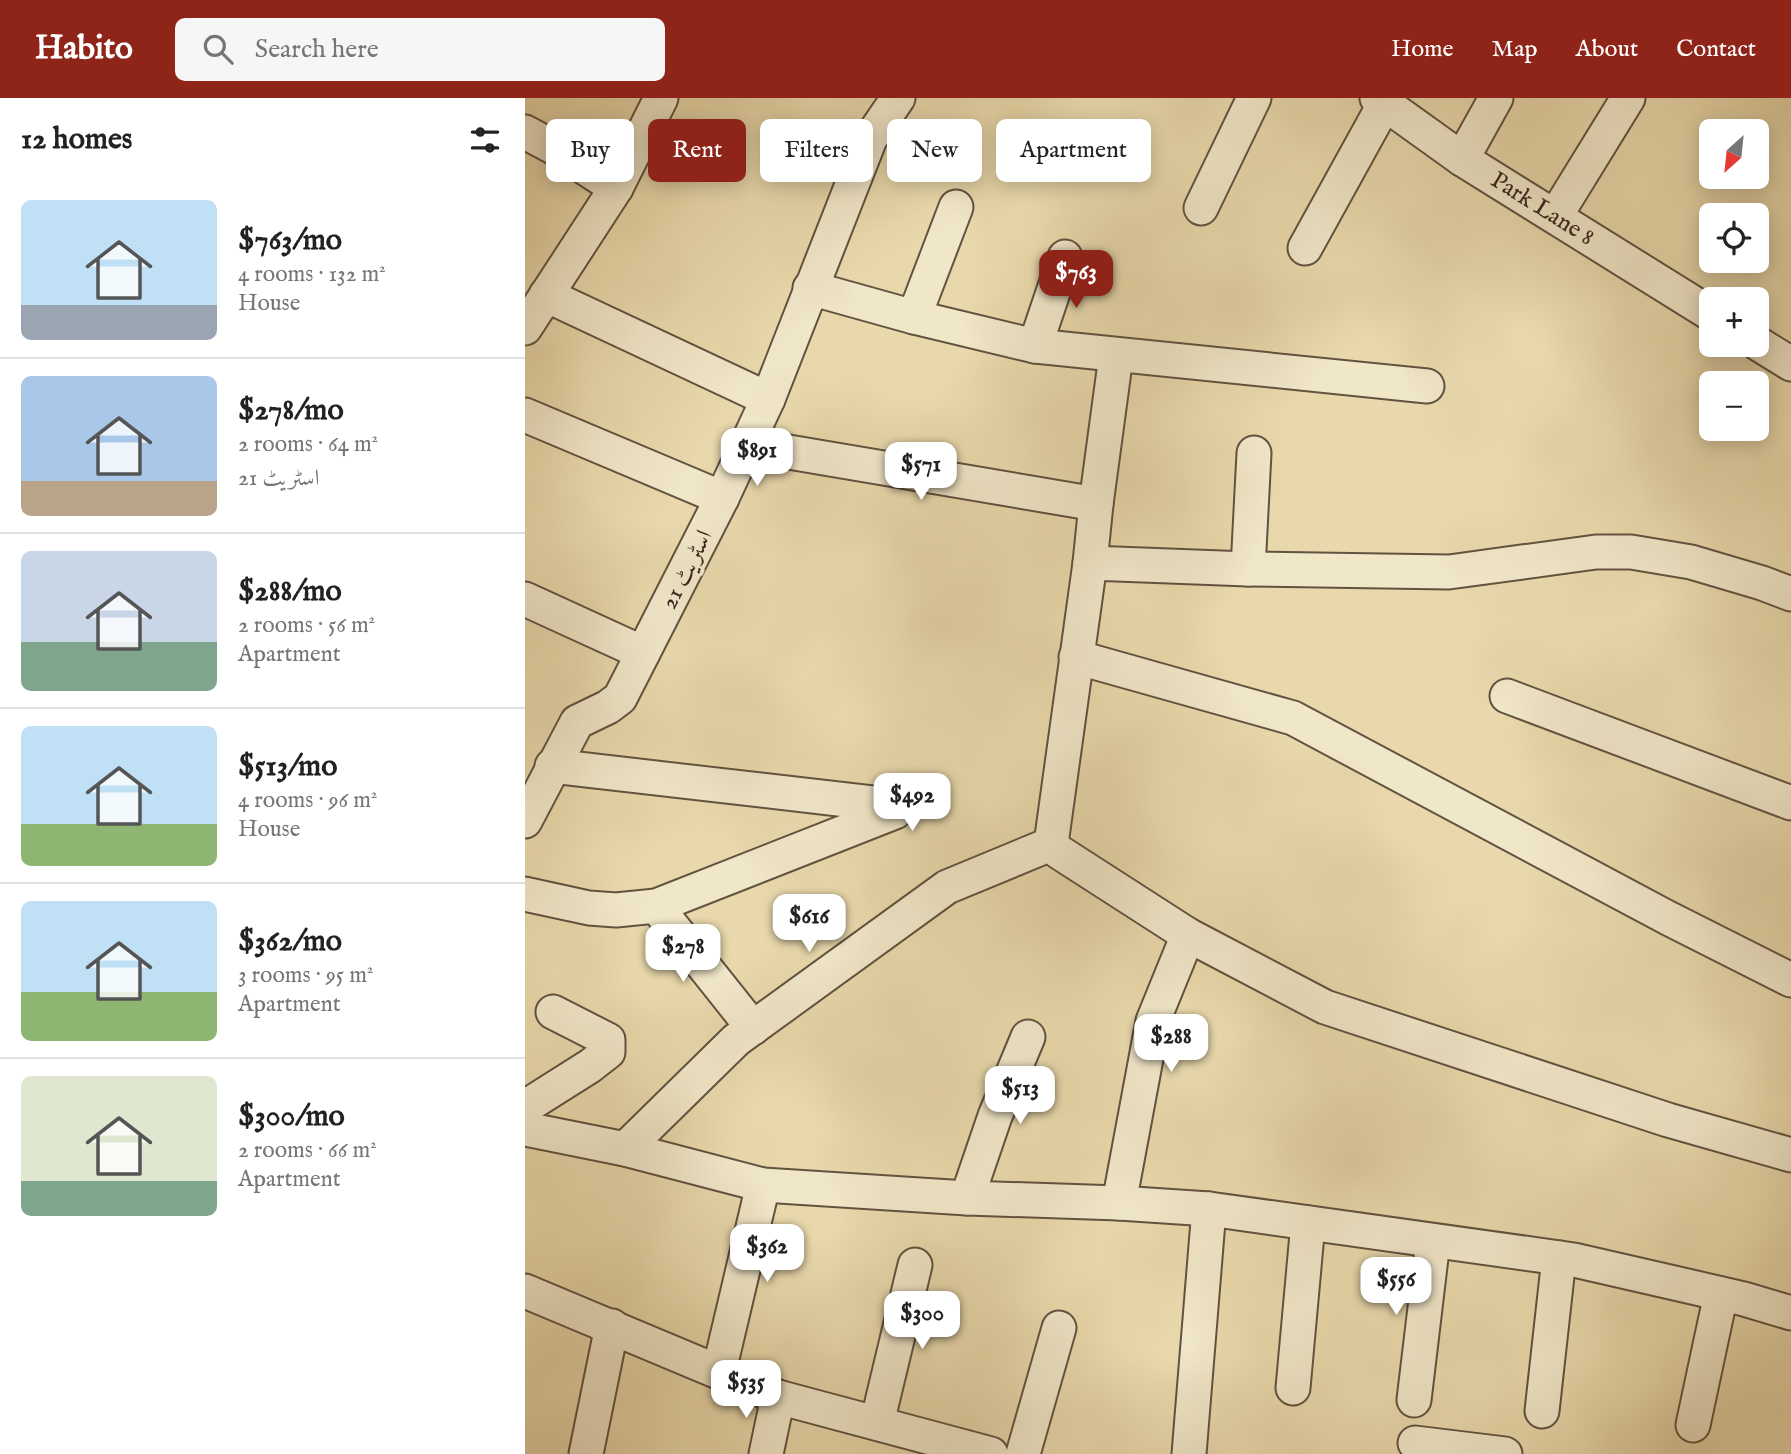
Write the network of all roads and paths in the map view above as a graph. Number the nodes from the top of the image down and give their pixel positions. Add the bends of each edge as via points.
1 (661, 98) edge
2 (898, 98) edge
3 (1254, 98) edge
4 (1496, 98) edge
5 (1627, 98) edge
6 (1381, 101) edge
7 (525, 132) edge
8 (1462, 159) junction
9 (616, 188) junction
10 (956, 207) dead end
11 (1201, 208) dead end
12 (1556, 215) junction
13 (1305, 248) dead end
14 (1065, 257) dead end
15 (810, 288) junction
16 (546, 295) junction
17 (1699, 306) edge
18 (914, 317) junction
19 (525, 328) edge
20 (1035, 346) junction
21 (1769, 350) edge
22 (1116, 356) junction
23 (1791, 364) edge
24 (1427, 386) dead end
25 (768, 399) junction
26 (525, 415) edge
27 (747, 446) junction
28 (1254, 453) dead end
29 (722, 498) junction
30 (1096, 504) junction
31 (1090, 563) junction
32 (1248, 569) junction
33 (1791, 594) edge
34 (525, 599) edge
35 (643, 653) junction
36 (1076, 657) junction
37 (1507, 696) dead end
38 (535, 793) edge
39 (1791, 803) edge
40 (1051, 844) junction
41 (525, 894) edge
42 (656, 906) junction
43 (1188, 934) junction
44 (1791, 981) edge
45 (553, 1012) dead end
46 (753, 1028) junction
47 (1028, 1037) dead end
48 (525, 1107) edge
49 (525, 1129) edge
50 (625, 1149) junction
51 (1791, 1155) edge
52 (763, 1185) junction
53 (967, 1198) junction
54 (1119, 1203) junction
55 (1209, 1209) junction
56 (1308, 1223) junction
57 (1433, 1241) junction
58 (1559, 1258) junction
59 (915, 1265) dead end
60 (525, 1291) edge
61 (1721, 1293) junction
62 (1791, 1313) edge
63 (612, 1326) junction
64 (1059, 1328) dead end
65 (719, 1371) junction
66 (1293, 1388) dead end
67 (779, 1397) junction
68 (1414, 1399) dead end
69 (1542, 1411) dead end
70 (877, 1423) junction
71 (1693, 1425) dead end
72 (1415, 1443) dead end
73 (586, 1454) edge
74 (766, 1454) edge
75 (991, 1454) edge
76 (1023, 1454) edge
77 (1189, 1454) edge
78 (1505, 1454) edge

1 - 9 street
2 - 15 street, اسٹریٹ 21 via 870,139
3 - 11 street
4 - 8 street
5 - 12 street
6 - 8 street, Park Lane 8
6 - 13 street
7 - 9 street
8 - 12 street, Park Lane 8
9 - 16 street
10 - 18 street
12 - 17 street, Park Lane 8
14 - 20 street
15 - 18 street
15 - 25 street, اسٹریٹ 21
16 - 19 street
16 - 25 street
18 - 20 street
20 - 22 street
21 - 23 street
22 - 24 street
22 - 30 street
25 - 27 street, اسٹریٹ 21
26 - 29 street
27 - 29 street, اسٹریٹ 21
27 - 30 street
28 - 32 street
29 - 35 street, اسٹریٹ 21
30 - 31 street
31 - 32 street
31 - 36 street
32 - 33 street via 1449,572 1596,552 1632,552 1691,562
34 - 35 street
35 - 38 street, اسٹریٹ 21 via 620,698 577,722
36 - 40 street
36 - 44 street via 1293,718
37 - 39 street
38 - 42 street via 890,805 895,809 893,815
40 - 43 street
40 - 46 street via 947,887
41 - 42 street via 589,908
42 - 46 street
43 - 51 street via 1325,1007 1668,1121
43 - 54 street via 1153,1021
45 - 48 street via 608,1040 608,1052
46 - 50 street
47 - 53 street
49 - 50 street
50 - 52 street
52 - 53 street
52 - 65 street
53 - 54 street
54 - 55 street
55 - 56 street
55 - 77 street
56 - 57 street
56 - 66 street
57 - 58 street
57 - 68 street
58 - 61 street
58 - 69 street
59 - 70 street
60 - 63 street
61 - 62 street
61 - 71 street
63 - 65 street
63 - 73 street
64 - 76 street
65 - 67 street
67 - 70 street
67 - 74 street
70 - 75 street
72 - 78 street

